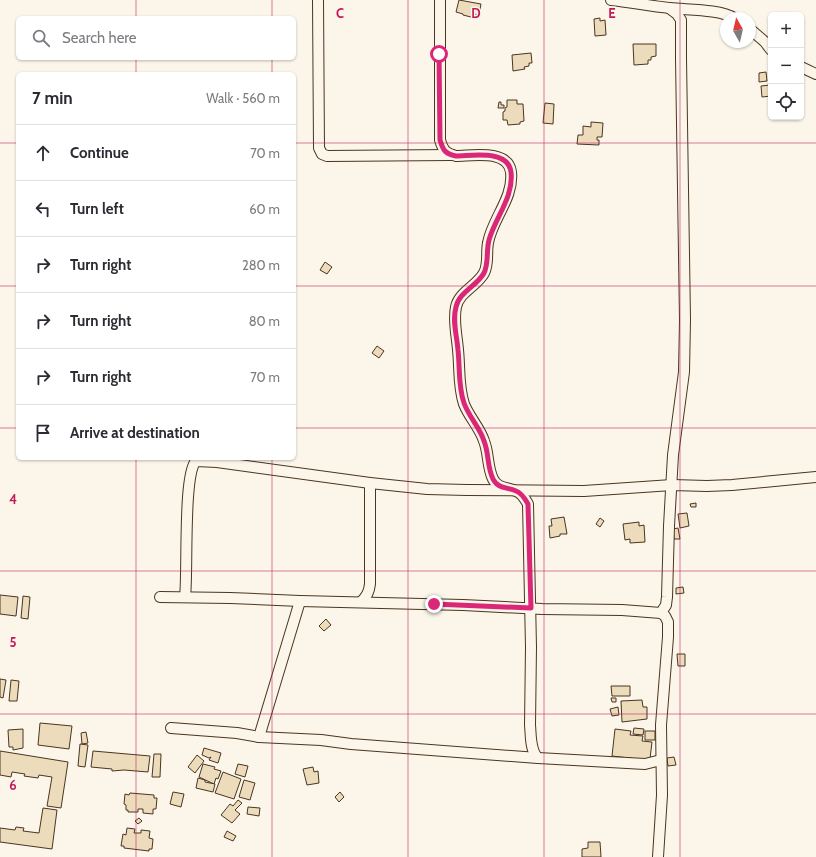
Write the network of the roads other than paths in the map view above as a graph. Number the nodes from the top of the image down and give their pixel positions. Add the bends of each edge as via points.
1 (318, 0) edge
2 (440, 0) edge
3 (611, 0) edge
4 (669, 8) junction
5 (720, 13) edge
6 (756, 34) edge
7 (770, 48) edge
8 (804, 68) edge
9 (816, 74) edge
10 (451, 155) junction
11 (816, 477) edge
12 (370, 483) junction
13 (672, 485) junction
14 (516, 491) junction
15 (160, 597) dead end
16 (185, 597) junction
17 (300, 602) junction
18 (361, 602) junction
19 (531, 608) junction
20 (661, 613) junction
21 (171, 728) dead end
22 (259, 737) junction
23 (538, 758) junction
24 (661, 760) junction
25 (658, 857) edge

1 - 10 street via 319,148 322,154
2 - 10 street via 440,140 443,150
3 - 4 street
4 - 5 street
4 - 13 street via 679,17 682,25 685,279 684,372 673,455
6 - 7 street
8 - 9 street
10 - 14 street via 498,156 505,159 511,172 508,195 488,243 487,266 474,286 459,300 455,316 464,404 484,440 493,480 499,486
11 - 13 street via 706,486
12 - 14 street via 427,489
12 - 16 street via 196,461 192,467 188,492
12 - 18 street via 370,584 366,597
13 - 14 street via 590,491
13 - 20 street via 668,597
14 - 19 street via 528,504
15 - 16 street
16 - 17 street
17 - 18 street
17 - 22 street
18 - 19 street
19 - 20 street
19 - 23 street via 530,725 532,747
20 - 24 street via 668,622 668,637
21 - 22 street
22 - 23 street
23 - 24 street via 645,764
24 - 25 street via 662,795

